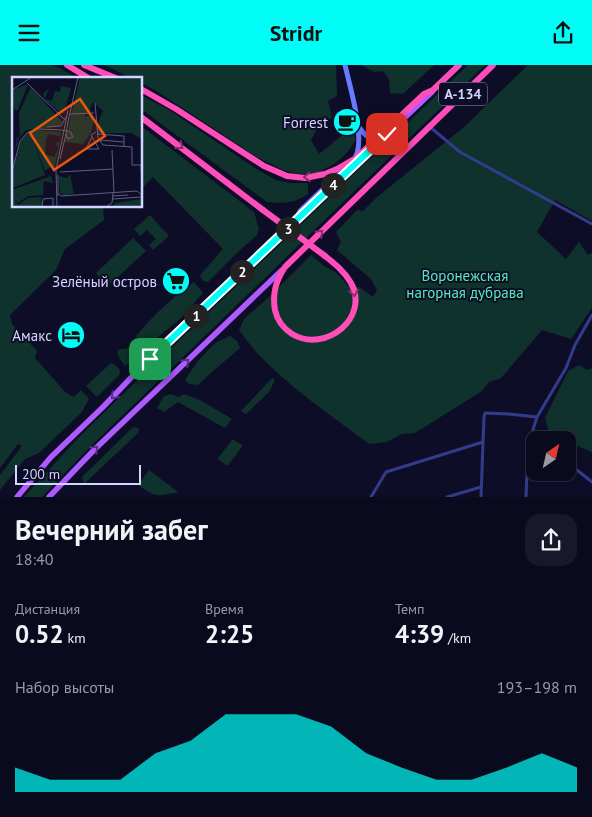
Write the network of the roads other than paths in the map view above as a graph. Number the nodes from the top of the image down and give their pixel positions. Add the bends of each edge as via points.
1 (67, 65) edge
2 (84, 65) edge
3 (345, 65) edge
4 (459, 65) edge
5 (493, 65) edge
6 (87, 77) edge
7 (113, 77) edge
8 (142, 90) edge
9 (433, 90) junction
10 (142, 118) edge
11 (359, 127) junction
12 (430, 127) junction
13 (378, 137) junction
14 (356, 158) junction
15 (295, 222) junction
16 (592, 224) edge
17 (286, 267) junction
18 (592, 315) edge
19 (537, 417) junction
20 (533, 431) edge
21 (483, 442) junction
22 (576, 469) edge
23 (527, 481) edge
24 (592, 481) edge
25 (481, 487) junction
26 (17, 497) edge
27 (49, 497) edge
28 (371, 497) edge
29 (447, 497) edge
30 (481, 497) edge
31 (526, 497) edge

1 - 6 highway
2 - 7 highway
3 - 11 street
4 - 9 highway, А-134
5 - 12 highway, А-134
14 -> 8 highway via 325,174 304,178 287,176
9 - 13 highway via 424,94
9 - 15 main road
10 -> 17 highway, bridge via 325,255 348,278 355,297 353,311 338,333 325,339 311,340 297,336 279,322 274,293 276,282
11 - 13 street via 368,137
11 - 14 street via 360,146
12 - 16 street via 460,152
17 -> 12 highway, А-134
13 - 14 highway
14 - 15 street via 300,211
15 -> 26 main road via 150,359 51,457
27 -> 17 main road
18 - 19 street
19 - 20 street
19 - 21 street via 485,413
21 - 25 street
21 - 28 street via 386,472
22 - 24 street
23 - 31 street
25 - 29 street
25 - 30 street

